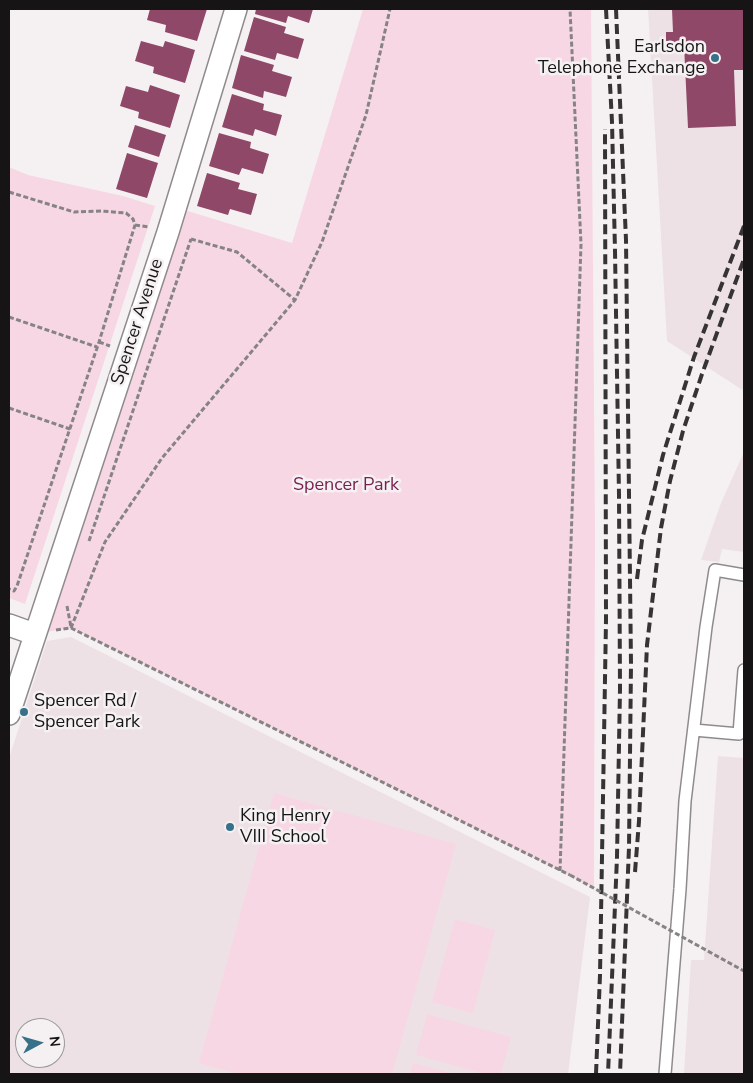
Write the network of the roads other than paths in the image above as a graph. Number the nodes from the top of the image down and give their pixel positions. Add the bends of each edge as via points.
1 (236, 9) edge
2 (744, 575) edge
3 (9, 625) edge
4 (34, 634) junction
5 (744, 670) edge
6 (9, 714) edge
7 (694, 730) junction
8 (665, 1074) edge

1 - 4 street, Spencer Avenue via 168,232
2 - 7 lane via 715,570
3 - 4 street
4 - 6 street, Spencer Avenue
5 - 7 lane via 739,734
7 - 8 lane via 685,801

